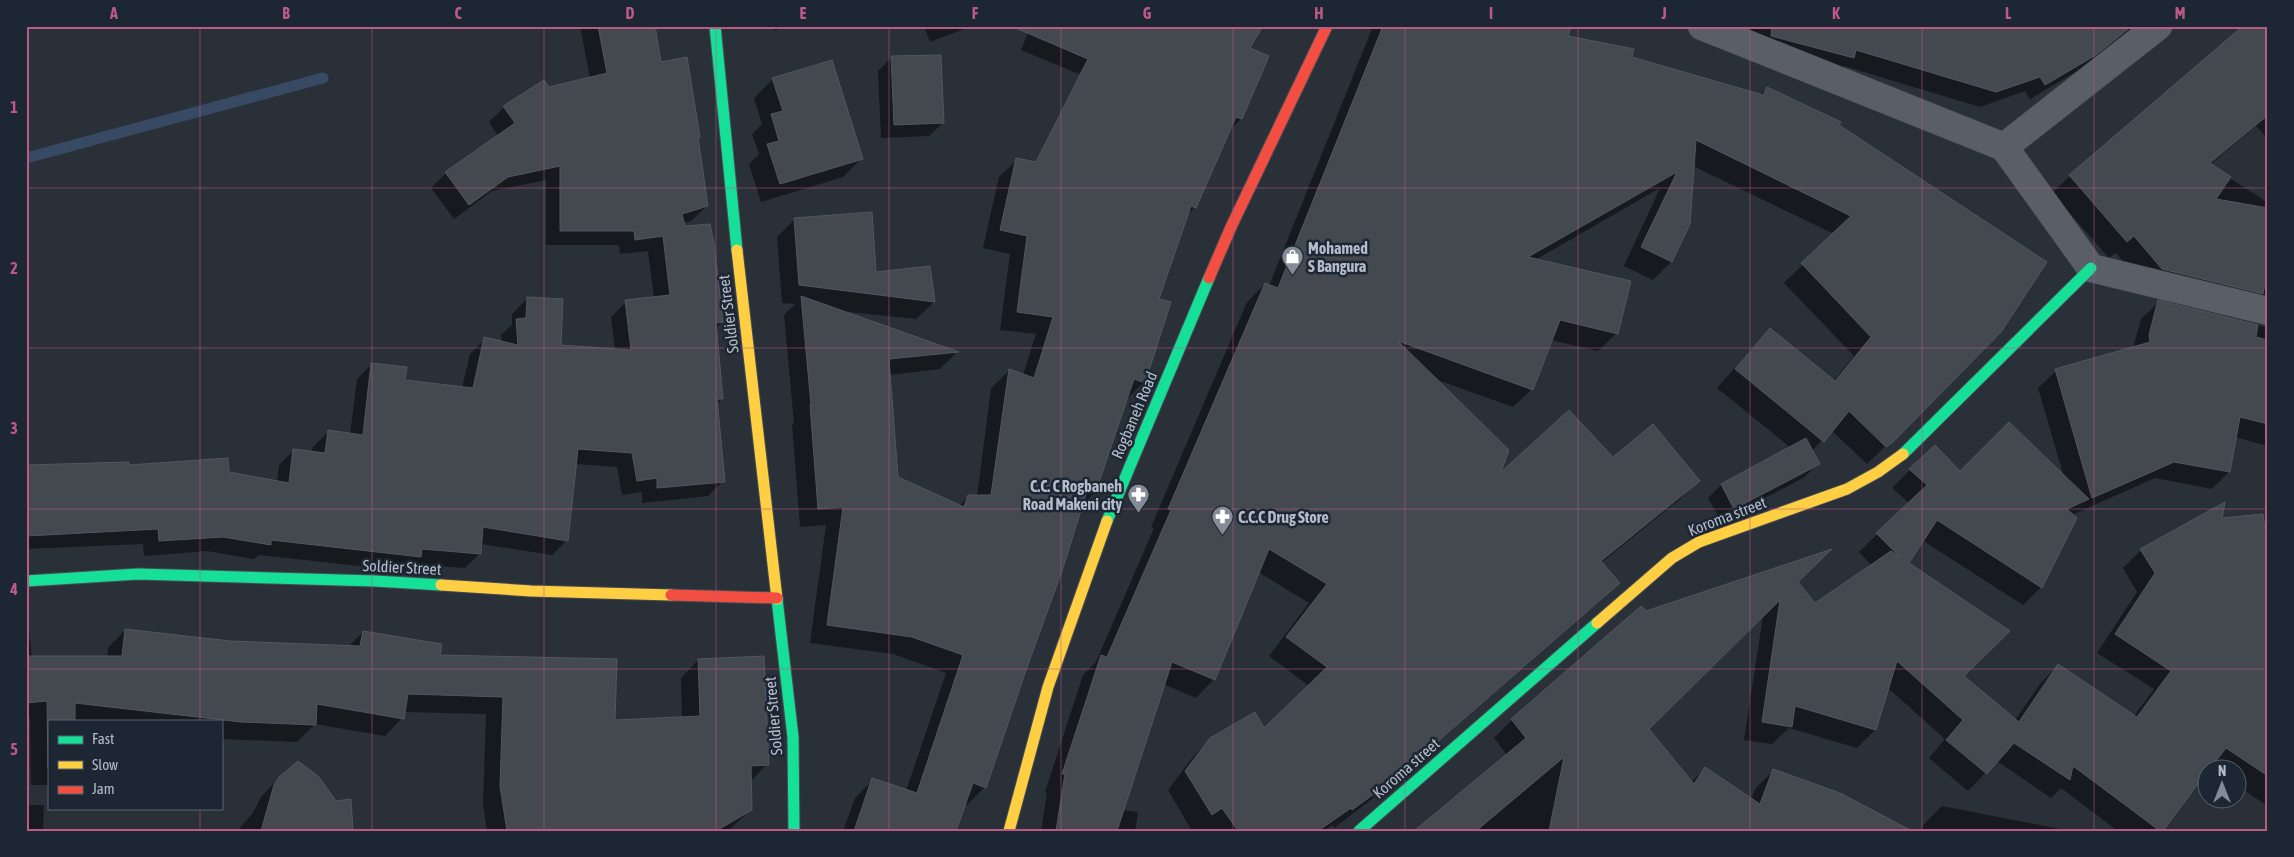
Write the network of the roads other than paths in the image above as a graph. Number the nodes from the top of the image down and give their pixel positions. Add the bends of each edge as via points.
1 (715, 26) edge
2 (1327, 26) edge
3 (1702, 26) edge
4 (2158, 26) edge
5 (2004, 147) junction
6 (2091, 268) junction
7 (2268, 311) edge
8 (26, 580) edge
9 (777, 598) junction
10 (794, 831) edge
11 (1009, 831) edge
12 (1359, 831) edge

1 - 9 street, Soldier Street via 732,212
2 - 11 street, Rogbaneh Road via 1231,226 1104,528 1048,687
3 - 5 street
4 - 5 street
5 - 6 street
6 - 7 street
6 - 12 street, Koroma street via 1903,454 1848,489 1699,542 1672,558
8 - 9 street, Soldier Street via 138,574
9 - 10 street, Soldier Street via 793,737

